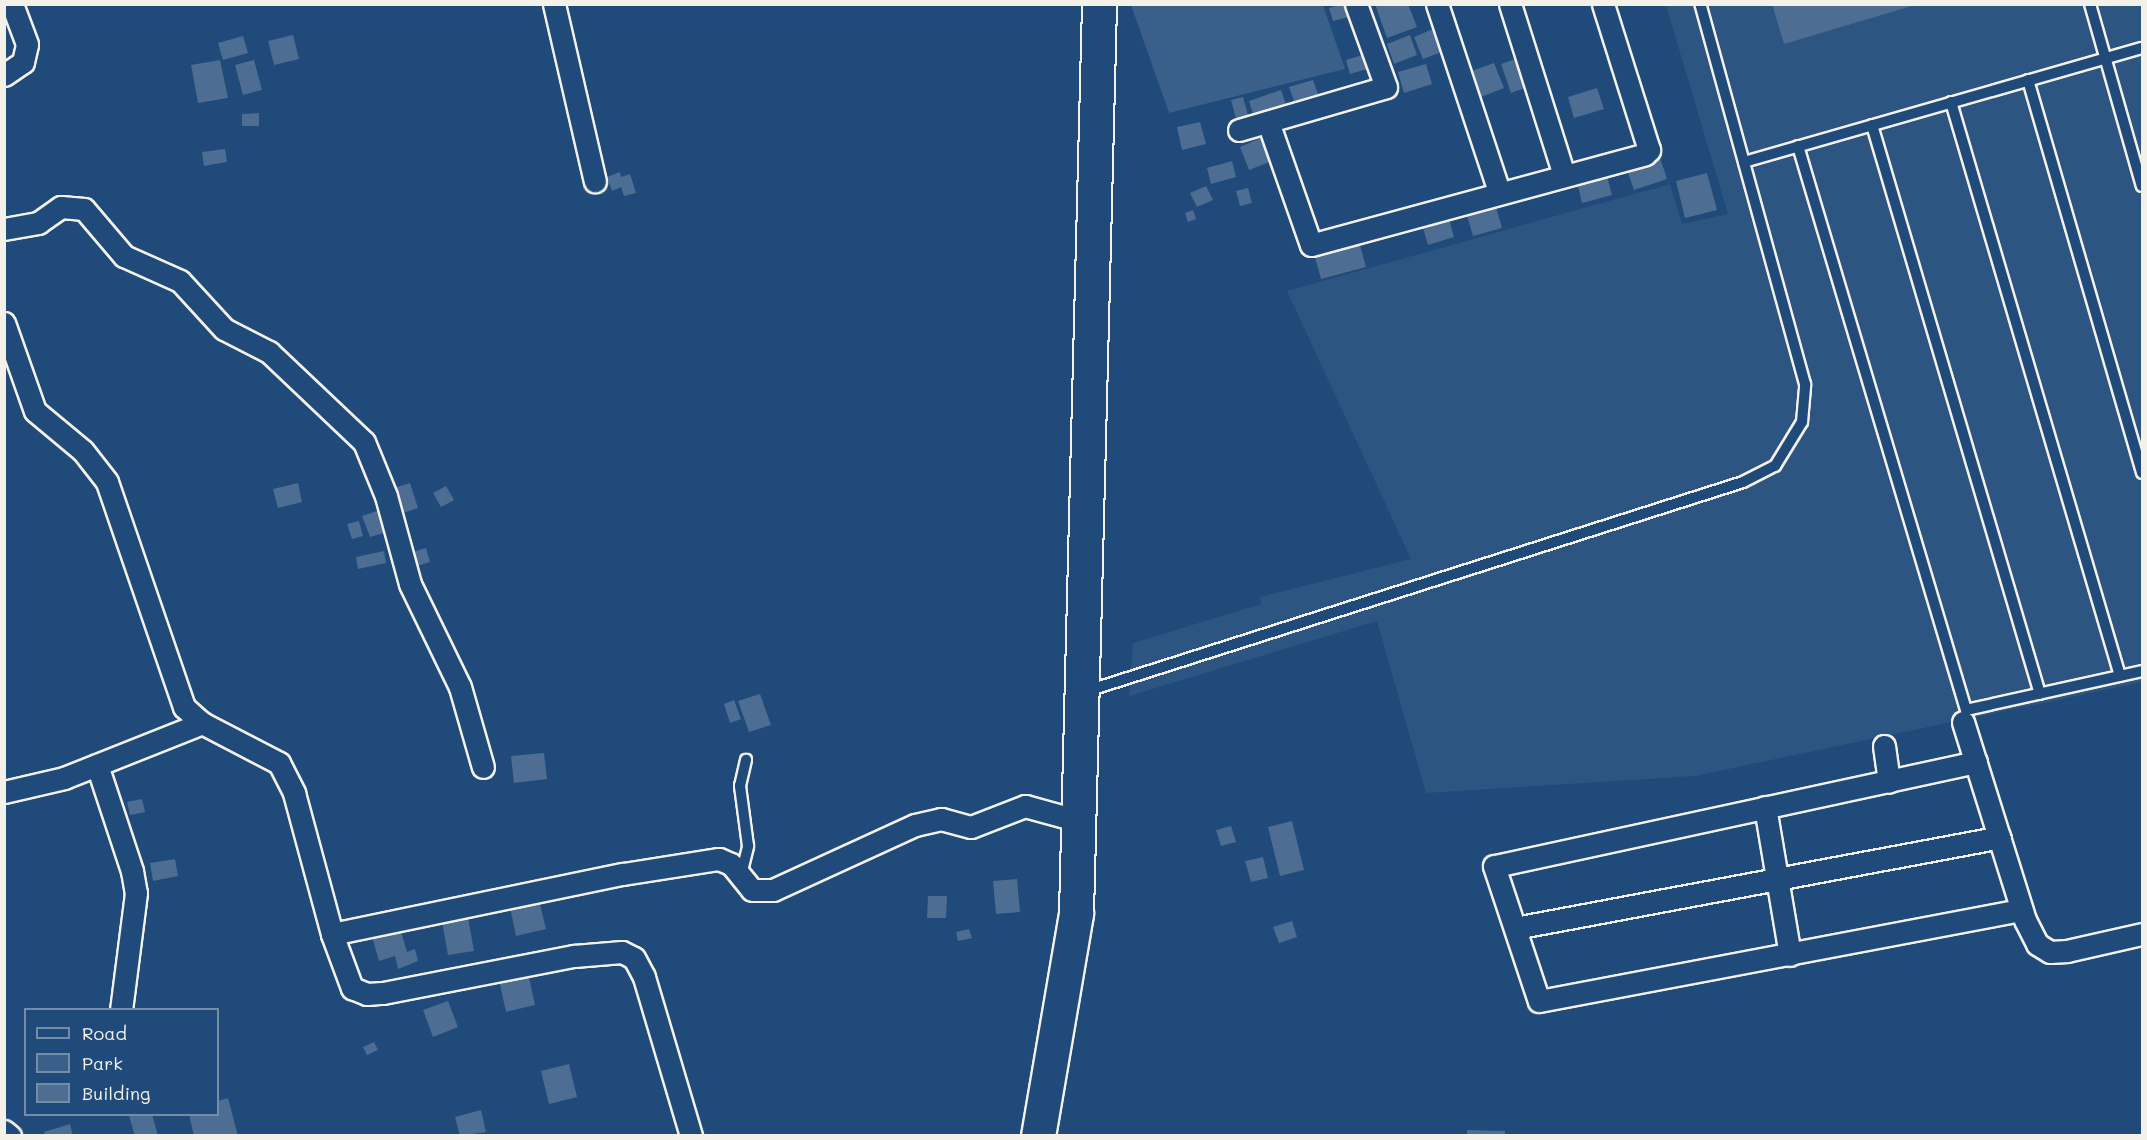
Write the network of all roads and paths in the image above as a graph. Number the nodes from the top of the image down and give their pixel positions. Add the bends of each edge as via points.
1 (12, 4) edge
2 (554, 4) edge
3 (1099, 4) edge
4 (1356, 4) edge
5 (1437, 4) edge
6 (1510, 4) edge
7 (1603, 4) edge
8 (1700, 4) edge
9 (2090, 4) edge
10 (2142, 48) edge
11 (2105, 58) junction
12 (4, 75) edge
13 (2028, 80) junction
14 (1951, 102) junction
15 (1268, 122) junction
16 (1872, 125) junction
17 (1239, 130) dead end
18 (1798, 146) junction
19 (1744, 162) junction
20 (1564, 175) junction
21 (595, 181) dead end
22 (2142, 186) edge
23 (1499, 191) junction
24 (4, 229) edge
25 (4, 323) edge
26 (2142, 473) edge
27 (2142, 671) edge
28 (2120, 676) junction
29 (1083, 692) junction
30 (2040, 694) junction
31 (1964, 722) dead end
32 (202, 723) junction
33 (1884, 746) dead end
34 (746, 760) dead end
35 (1976, 762) junction
36 (97, 765) junction
37 (483, 767) dead end
38 (1890, 782) junction
39 (4, 792) edge
40 (1765, 807) junction
41 (1080, 821) junction
42 (2000, 837) junction
43 (1778, 876) junction
44 (740, 878) junction
45 (2022, 910) junction
46 (1515, 928) junction
47 (332, 934) junction
48 (2142, 934) edge
49 (1790, 955) junction
50 (121, 1008) edge
51 (4, 1131) edge
52 (10, 1136) edge
53 (691, 1136) edge
54 (1038, 1136) edge

1 - 12 street via 27,44 23,62
2 - 21 street
3 - 29 main road
4 - 15 street via 1386,87
5 - 23 street
6 - 20 street
7 - 20 street via 1649,150
8 - 19 lane
9 - 11 lane
10 - 11 lane
11 - 13 lane
11 - 22 lane
13 - 14 lane
13 - 26 lane
14 - 16 lane
14 - 28 lane
15 - 17 street
15 - 23 street via 1311,245
16 - 18 lane
16 - 30 lane
18 - 19 lane
18 - 30 lane via 1966,710
19 - 29 lane via 1805,384 1802,422 1775,466 1743,482
20 - 23 street
24 - 37 street via 38,223 61,207 84,209 124,256 136,265 180,281 224,329 269,352 364,442 386,496 410,584 460,687
25 - 32 street via 35,411 83,451 107,482 175,688 184,707
27 - 28 lane
28 - 30 lane
29 - 41 main road
31 - 35 street
32 - 36 street
32 - 47 street via 279,763 294,793
33 - 38 street
34 - 44 lane via 740,786 748,846
35 - 38 street
35 - 42 street
36 - 39 street via 64,778
36 - 50 street via 136,893
38 - 40 street
40 - 43 street
40 - 46 street via 1494,866
41 - 44 street via 1025,806 971,827 941,819 915,825 773,890 752,890
41 - 54 main road via 1076,913
42 - 43 street
42 - 45 street
43 - 46 street
43 - 49 street
44 - 47 street via 730,864 719,859 623,874
45 - 48 street via 2037,944 2050,952
45 - 49 street
46 - 49 street via 1539,1001
47 - 53 street via 352,988 367,994 574,956 622,952 634,958 644,977
51 - 52 street

